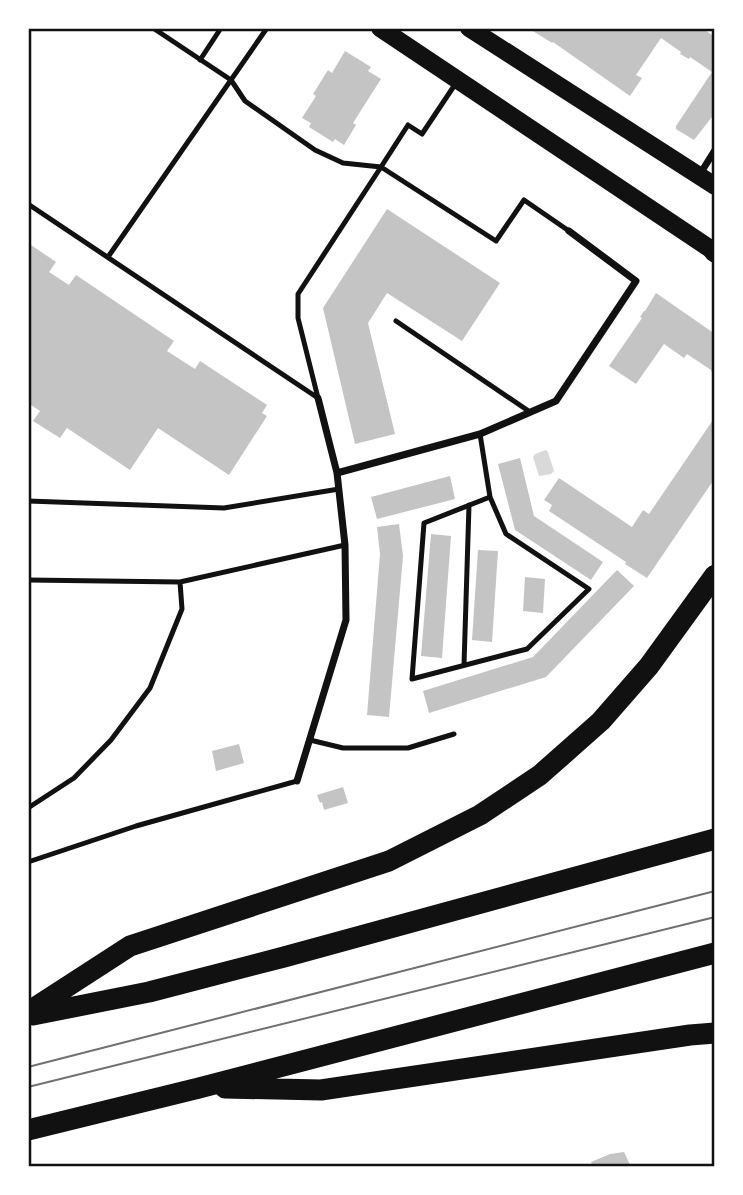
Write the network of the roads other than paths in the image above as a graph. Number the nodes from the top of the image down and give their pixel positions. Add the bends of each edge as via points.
1 (153, 28) edge
2 (221, 28) edge
3 (267, 28) edge
4 (380, 28) edge
5 (469, 28) edge
6 (200, 60) junction
7 (231, 80) junction
8 (457, 80) junction
9 (715, 150) edge
10 (381, 167) junction
11 (699, 175) junction
12 (715, 186) edge
13 (28, 204) edge
14 (569, 231) joint
15 (715, 252) edge
16 (108, 257) junction
17 (396, 321) dead end
18 (318, 398) junction
19 (530, 412) junction
20 (480, 434) junction
21 (337, 473) junction
22 (339, 489) junction
23 (490, 497) junction
24 (28, 501) edge
25 (469, 505) junction
26 (345, 545) junction
27 (715, 575) edge
28 (28, 580) edge
29 (180, 582) junction
30 (464, 665) junction
31 (454, 734) dead end
32 (310, 740) junction
33 (297, 780) joint
34 (28, 808) edge
35 (715, 839) edge
36 (28, 862) edge
37 (715, 953) edge
38 (28, 1014) edge
39 (715, 1033) edge
40 (199, 1088) junction
41 (28, 1130) edge

1 - 6 lane
2 - 6 lane
3 - 7 lane
4 - 8 main road
5 - 11 main road
6 - 7 lane
7 - 10 lane via 245,101 315,150 343,163
7 - 16 lane
8 - 10 lane via 422,134 408,125
8 - 15 main road
9 - 11 street
10 - 14 lane via 496,241 524,201
10 - 18 lane via 298,294 298,317
11 - 12 main road
13 - 16 lane
14 - 19 street via 636,281 556,401
16 - 18 lane
17 - 19 lane
18 - 21 street
19 - 20 street
20 - 21 street
20 - 23 lane
21 - 22 street
22 - 24 lane via 224,508
22 - 26 street
23 - 25 lane
23 - 30 lane via 506,534 589,589 527,649
25 - 30 lane
25 - 30 lane via 424,523 412,679
26 - 29 lane
26 - 32 street via 346,620
27 - 38 highway via 649,666 601,721 540,775 480,815 389,861 130,946
28 - 29 lane
29 - 34 lane via 182,610 150,688 111,740 74,778
31 - 32 lane via 408,748 343,748
32 - 33 street
33 - 36 lane
35 - 38 highway via 149,992
37 - 40 highway
39 - 40 highway via 321,1090
40 - 41 highway

